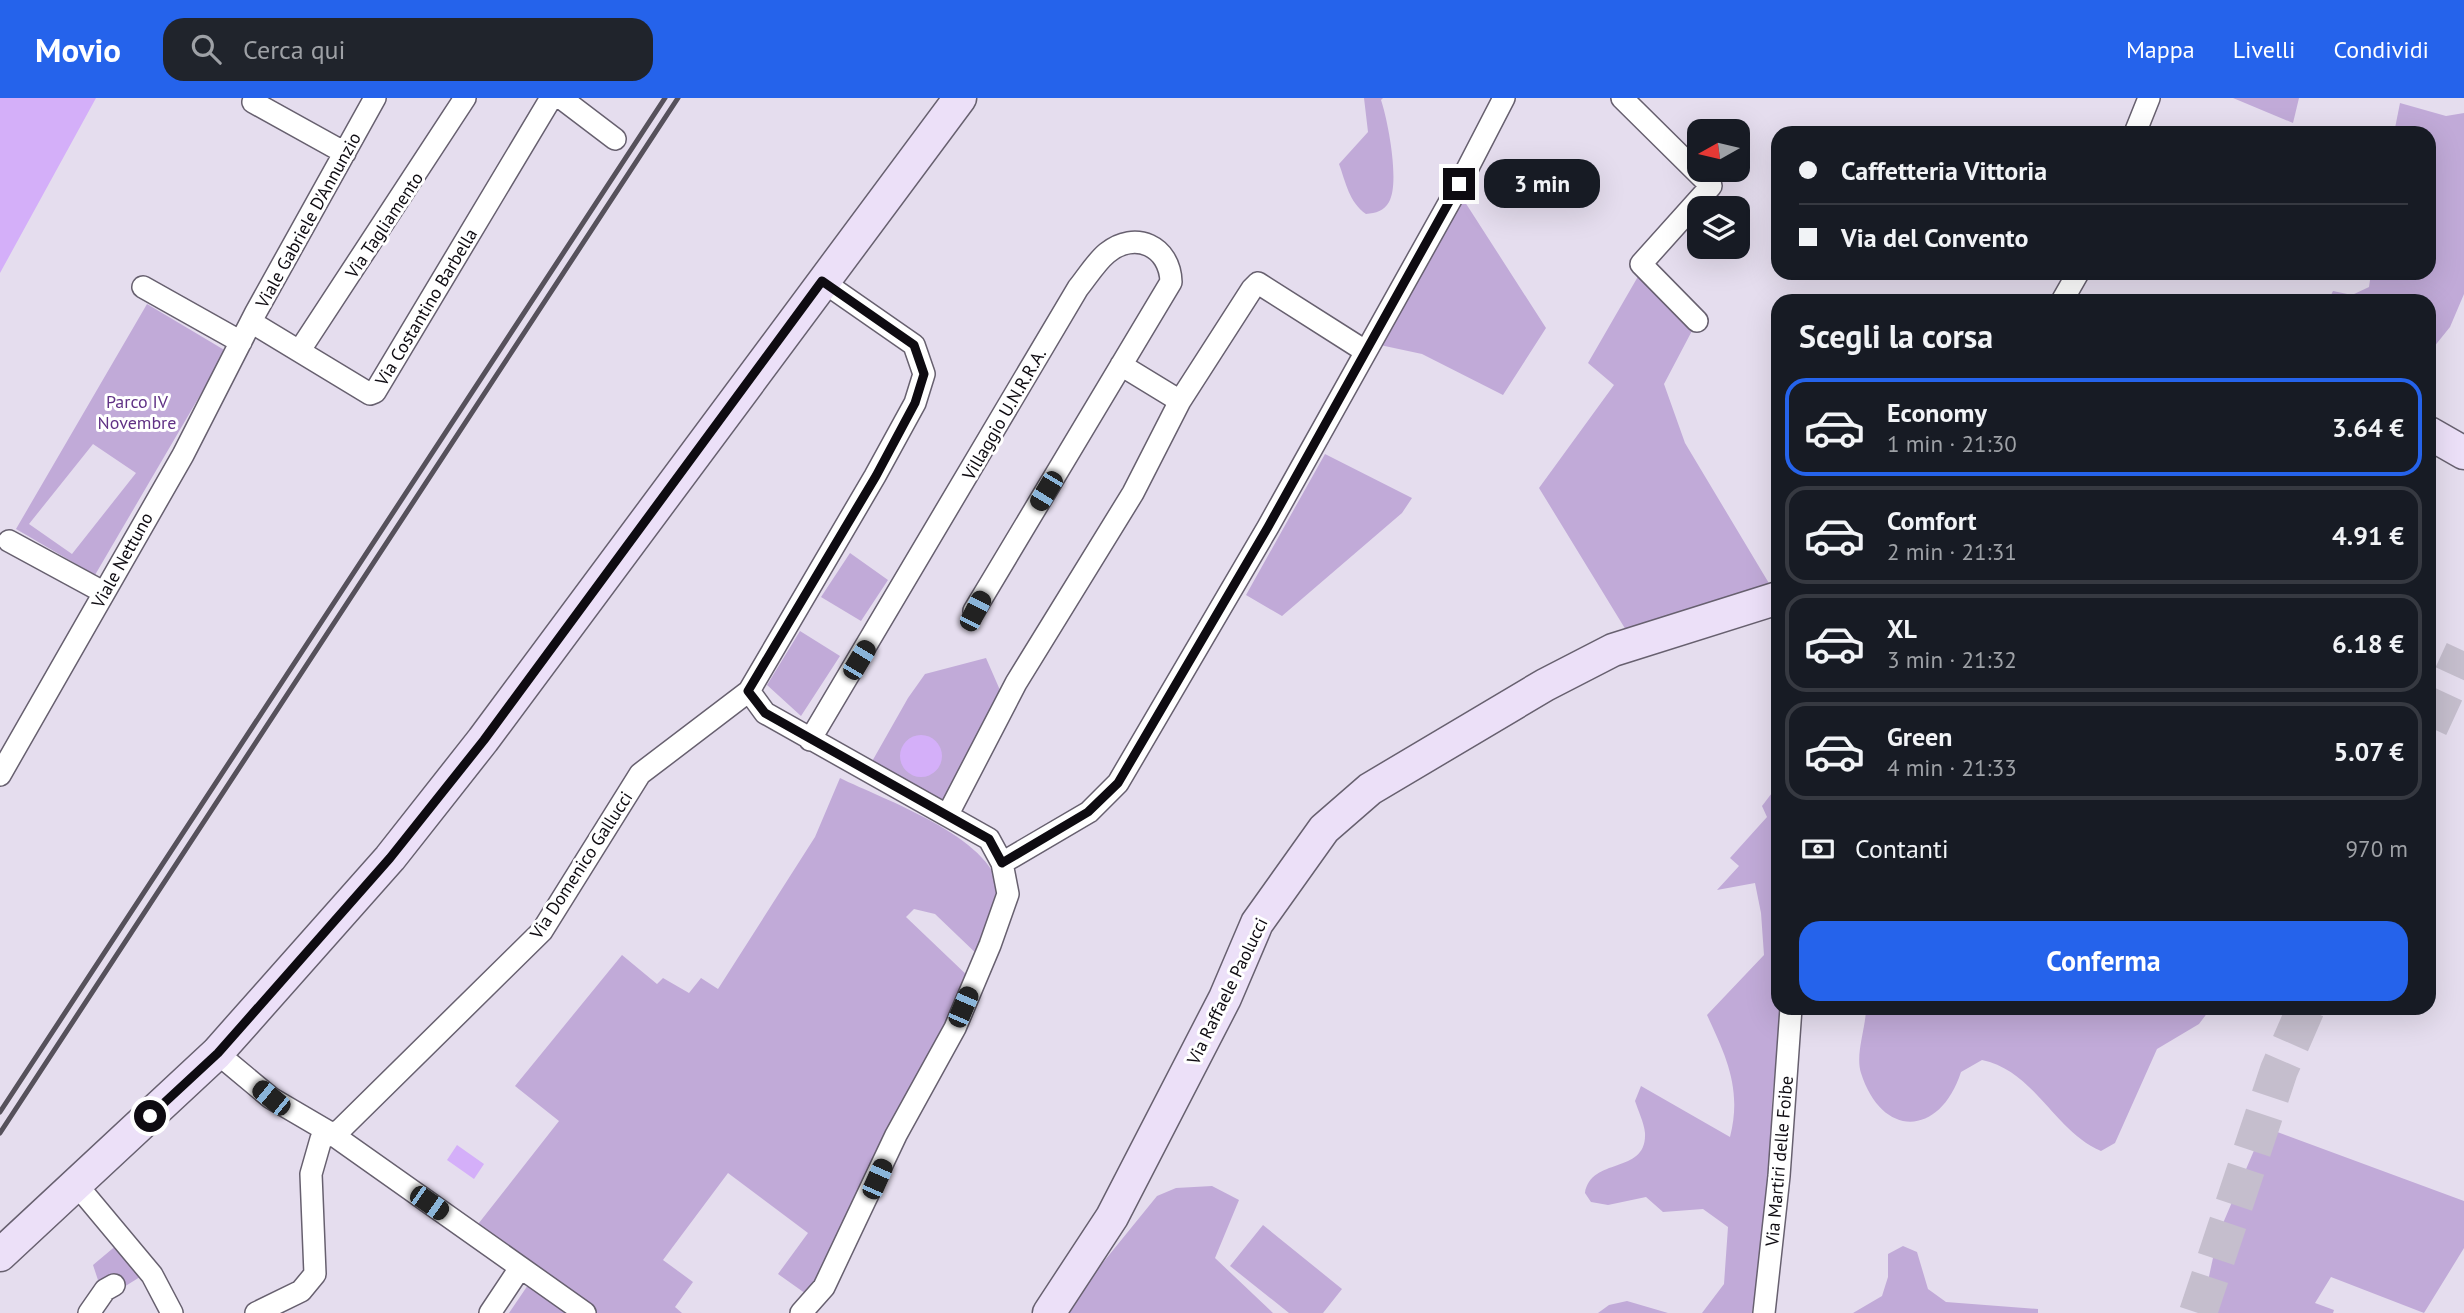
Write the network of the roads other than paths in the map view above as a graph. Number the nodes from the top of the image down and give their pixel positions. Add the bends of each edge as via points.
1 (375, 98) edge
2 (465, 98) edge
3 (551, 98) edge
4 (561, 98) edge
5 (960, 98) edge
6 (1504, 98) edge
7 (1622, 98) edge
8 (2149, 98) edge
9 (253, 102) dead end
10 (2138, 126) edge
11 (615, 139) dead end
12 (345, 153) junction
13 (822, 281) junction
14 (143, 287) dead end
15 (1697, 321) dead end
16 (251, 322) junction
17 (241, 342) junction
18 (300, 350) junction
19 (1365, 351) junction
20 (1121, 365) junction
21 (1180, 401) junction
22 (2436, 437) edge
23 (2464, 453) edge
24 (9, 541) dead end
25 (103, 592) junction
26 (1771, 600) edge
27 (975, 611) dead end
28 (748, 691) junction
29 (810, 740) junction
30 (0, 775) edge
31 (948, 814) junction
32 (1002, 863) junction
33 (1790, 1015) edge
34 (218, 1053) junction
35 (330, 1132) junction
36 (76, 1184) junction
37 (0, 1255) edge
38 (520, 1268) junction
39 (114, 1285) dead end
40 (89, 1313) edge
41 (172, 1313) edge
42 (256, 1313) edge
43 (490, 1313) edge
44 (585, 1313) edge
45 (801, 1313) edge
46 (1049, 1313) edge
47 (1764, 1313) edge

1 - 12 street, Viale Gabriele D'Annunzio
2 - 18 street, Via Tagliamento
3 - 18 street, Via Costantino Barbella via 375,392 370,394
4 - 11 street
5 - 13 main road
6 - 19 street
7 - 15 street via 1711,186 1641,264
8 - 10 street
9 - 12 street
12 - 16 street, Viale Gabriele D'Annunzio
13 - 28 street via 914,345 924,374 915,403 876,476
13 - 34 main road via 484,740 390,858
14 - 17 street
16 - 17 street, Viale Gabriele D'Annunzio
16 - 18 street, Via Costantino Barbella
17 - 25 street, Viale Nettuno via 183,455
19 - 21 street via 1258,283
19 - 32 street via 1118,783 1088,812
20 - 21 street
20 - 27 street, Villaggio U.N.R.R.A.
20 - 29 street, Villaggio U.N.R.R.A. via 1171,282 1166,259 1142,243 1107,253 1078,288
21 - 31 street via 1133,493 1016,683
22 - 23 main road
24 - 25 street
25 - 30 street, Viale Nettuno
26 - 46 main road, Via Raffaele Paolucci via 1614,650 1545,685 1370,789 1324,829 1257,923 1225,998 1112,1217
28 - 29 street via 765,713
28 - 35 street, Via Domenico Gallucci via 640,774 542,931 340,1130
29 - 31 street
31 - 32 street via 989,839
32 - 45 street via 1008,894 955,1028 896,1135 824,1287
33 - 47 street, Via Martiri delle Foibe
34 - 35 street via 271,1098
34 - 36 main road
35 - 38 street
35 - 42 street via 321,1139 311,1174 315,1274 301,1291
36 - 37 main road
36 - 41 street via 152,1275
38 - 43 street
38 - 44 street
39 - 40 street

